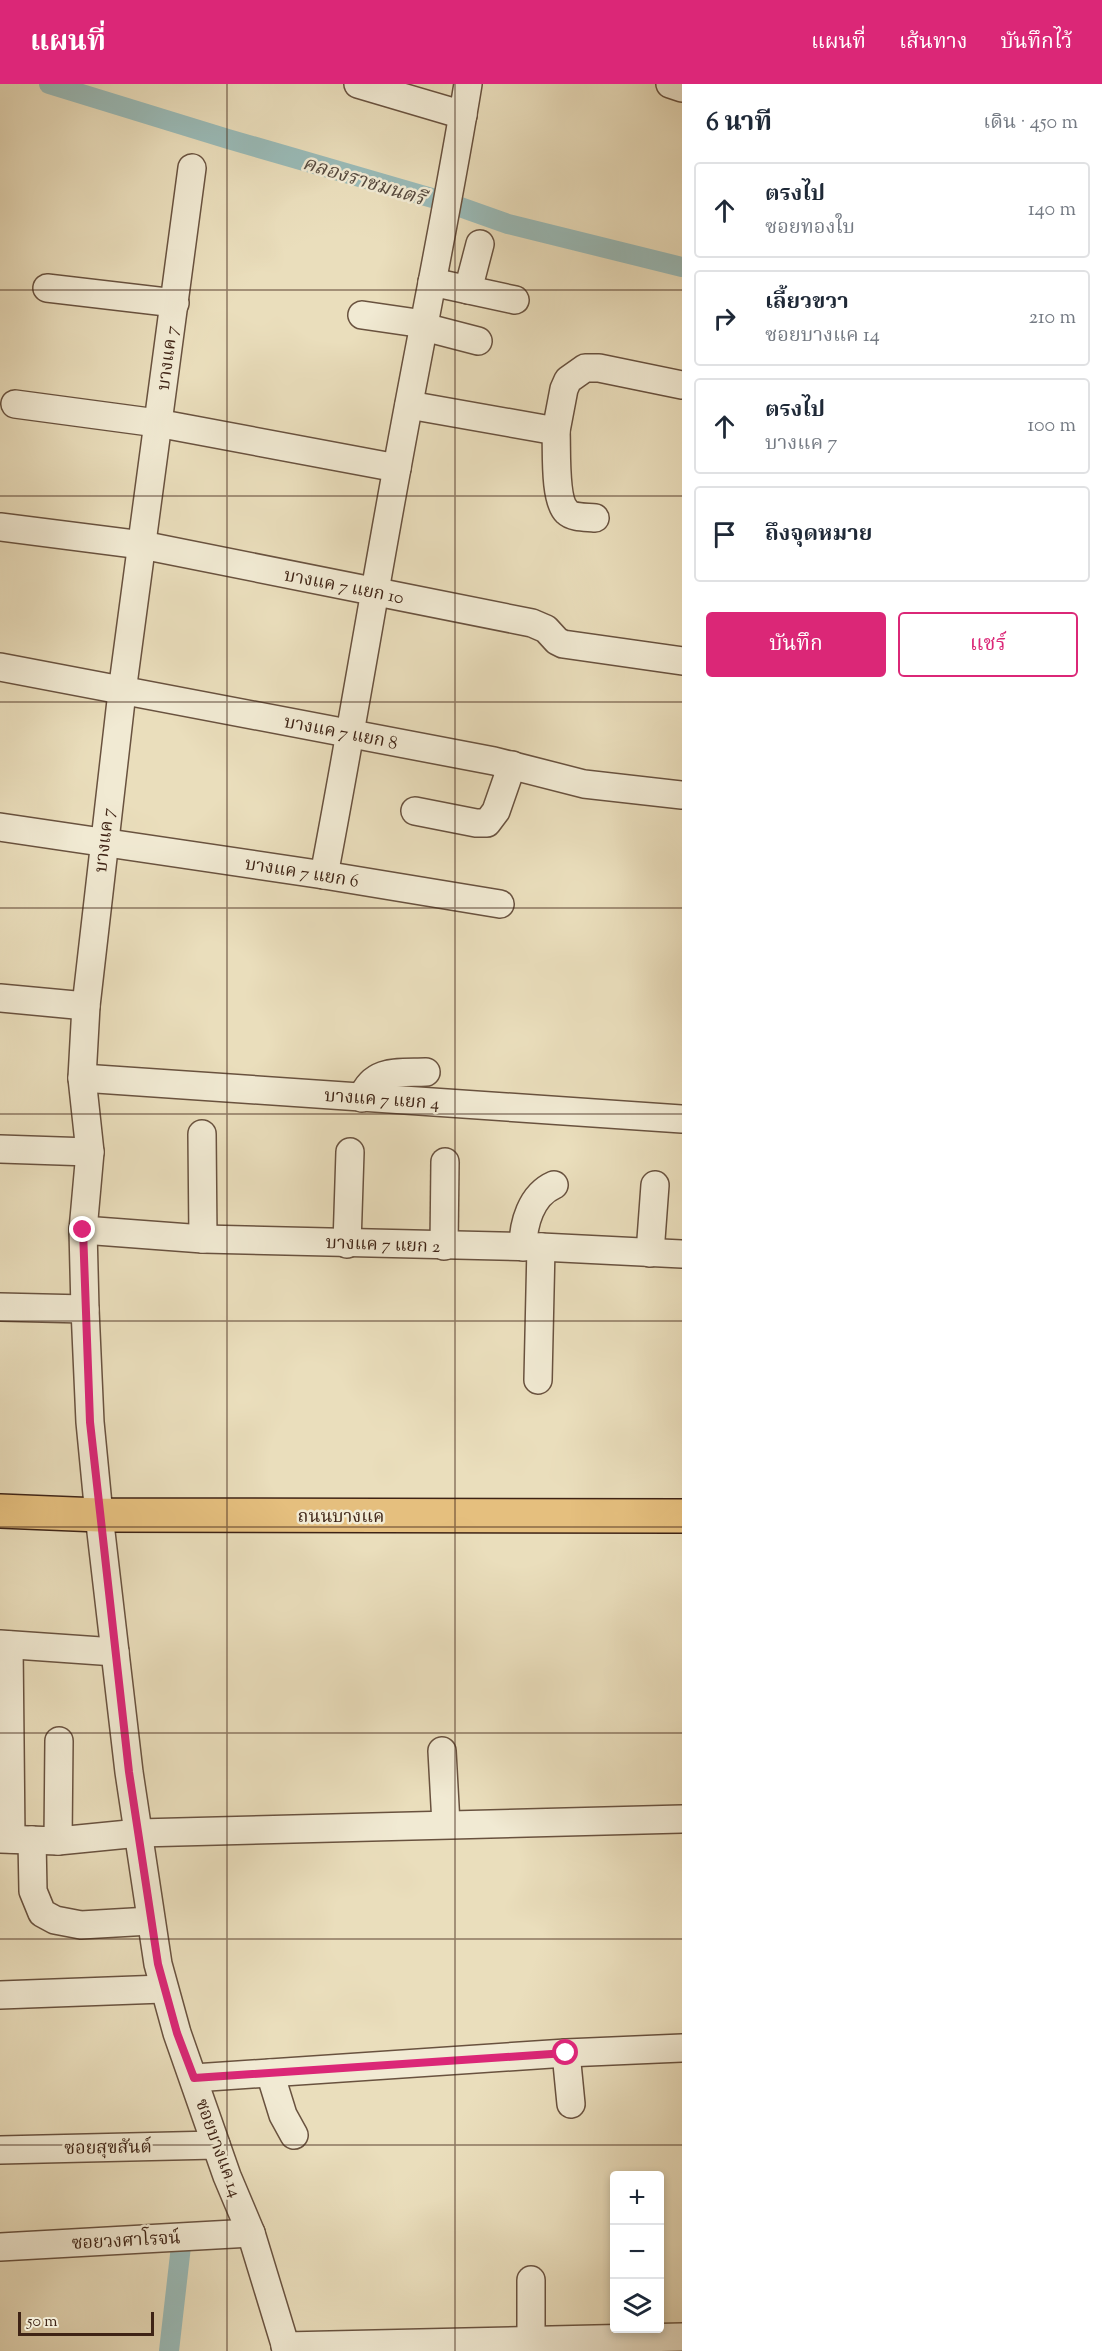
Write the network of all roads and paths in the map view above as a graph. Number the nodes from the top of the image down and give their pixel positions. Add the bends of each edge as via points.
1 (358, 84) edge
2 (468, 84) edge
3 (670, 84) edge
4 (682, 88) edge
5 (463, 115) junction
6 (192, 168) dead end
7 (480, 244) dead end
8 (432, 282) junction
9 (47, 288) dead end
10 (468, 290) junction
11 (515, 300) dead end
12 (175, 303) junction
13 (362, 315) dead end
14 (424, 326) junction
15 (478, 340) dead end
16 (682, 385) edge
17 (15, 404) dead end
18 (409, 405) junction
19 (158, 423) junction
20 (556, 431) junction
21 (397, 468) junction
22 (595, 518) dead end
23 (0, 527) edge
24 (142, 545) junction
25 (376, 592) junction
26 (682, 661) edge
27 (0, 667) edge
28 (122, 692) junction
29 (351, 733) junction
30 (513, 765) junction
31 (682, 795) edge
32 (415, 811) dead end
33 (0, 827) edge
34 (104, 842) junction
35 (324, 875) junction
36 (500, 904) dead end
37 (0, 998) edge
38 (86, 1006) junction
39 (426, 1072) dead end
40 (82, 1078) junction
41 (362, 1098) junction
42 (682, 1119) edge
43 (202, 1134) dead end
44 (0, 1149) edge
45 (90, 1152) junction
46 (350, 1152) dead end
47 (445, 1162) dead end
48 (554, 1185) dead end
49 (655, 1185) dead end
50 (83, 1230) junction
51 (203, 1239) junction
52 (347, 1244) junction
53 (444, 1246) junction
54 (532, 1247) junction
55 (650, 1253) junction
56 (682, 1254) edge
57 (0, 1307) edge
58 (85, 1308) junction
59 (538, 1380) dead end
60 (0, 1510) edge
61 (99, 1515) junction
62 (682, 1516) edge
63 (5, 1645) edge
64 (115, 1652) junction
65 (59, 1741) dead end
66 (442, 1750) dead end
67 (5, 1792) edge
68 (682, 1819) edge
69 (446, 1824) junction
70 (139, 1833) junction
71 (14, 1839) edge
72 (58, 1841) junction
73 (150, 1921) junction
74 (164, 1989) junction
75 (0, 1995) edge
76 (682, 2048) edge
77 (566, 2053) junction
78 (270, 2073) junction
79 (194, 2078) junction
80 (571, 2104) dead end
81 (294, 2135) dead end
82 (216, 2145) junction
83 (0, 2150) edge
84 (251, 2234) junction
85 (0, 2247) edge
86 (531, 2280) dead end
87 (682, 2337) edge
88 (531, 2340) junction
89 (286, 2348) edge

1 - 5 street
2 - 5 street
3 - 4 street
5 - 8 street
6 - 12 street, บางแค 7
7 - 10 street
8 - 10 street
8 - 14 street
9 - 12 street
10 - 11 street
12 - 19 street, บางแค 7
13 - 14 street
14 - 15 street
14 - 18 street
16 - 20 street via 585,368 568,380
17 - 19 street
18 - 20 street
18 - 21 street
19 - 21 street
19 - 24 street, บางแค 7
20 - 22 street via 559,491 565,510 574,516
21 - 25 street
23 - 24 street, บางแค 7 แยก 10
24 - 25 street, บางแค 7 แยก 10
24 - 28 street, บางแค 7
25 - 26 street, บางแค 7 แยก 10 via 532,623 563,644
25 - 29 street
27 - 28 street, บางแค 7 แยก 8
28 - 29 street, บางแค 7 แยก 8
28 - 34 street, บางแค 7
29 - 30 street, บางแค 7 แยก 8
29 - 35 street
30 - 31 street, บางแค 7 แยก 8 via 606,788
30 - 32 street via 496,812 487,823
33 - 34 street, บางแค 7 แยก 6
34 - 35 street, บางแค 7 แยก 6
34 - 38 street, บางแค 7
35 - 36 street, บางแค 7 แยก 6
37 - 38 street
38 - 40 street, บางแค 7
39 - 41 street via 380,1076 366,1087
40 - 41 street, บางแค 7 แยก 4
40 - 45 street, บางแค 7
41 - 42 street, บางแค 7 แยก 4
43 - 51 street
44 - 45 street
45 - 50 street, บางแค 7
46 - 52 street
47 - 53 street
48 - 54 street via 546,1189 531,1209 523,1233
49 - 55 street
50 - 51 street, บางแค 7 แยก 2
50 - 58 street, บางแค 7
51 - 52 street, บางแค 7 แยก 2
52 - 53 street, บางแค 7 แยก 2
53 - 54 street, บางแค 7 แยก 2
54 - 55 street, บางแค 7 แยก 2
54 - 59 street
55 - 56 street, บางแค 7 แยก 2
57 - 58 street
58 - 61 street, บางแค 7
60 - 61 main road, ถนนบางแค
61 - 62 main road, ถนนบางแค
61 - 64 street, ซอยบางแค 14
63 - 64 street
63 - 67 street
64 - 70 street, ซอยบางแค 14
65 - 72 street
66 - 69 street
67 - 71 street
68 - 69 street
69 - 70 street
70 - 72 street
70 - 73 street, ซอยบางแค 14
71 - 72 street
71 - 73 street via 42,1913 81,1925
73 - 74 street, ซอยบางแค 14
74 - 75 street
74 - 79 street, ซอยบางแค 14
76 - 77 street
77 - 78 street
77 - 80 street
78 - 79 street
78 - 81 street via 283,2115
79 - 82 street, ซอยบางแค 14
82 - 83 street, ซอยสุขสันต์
82 - 84 street, ซอยบางแค 14
84 - 85 street, ซอยวงศาโรจน์
84 - 89 street, ซอยบางแค 14
86 - 88 street
87 - 88 street
88 - 89 street

